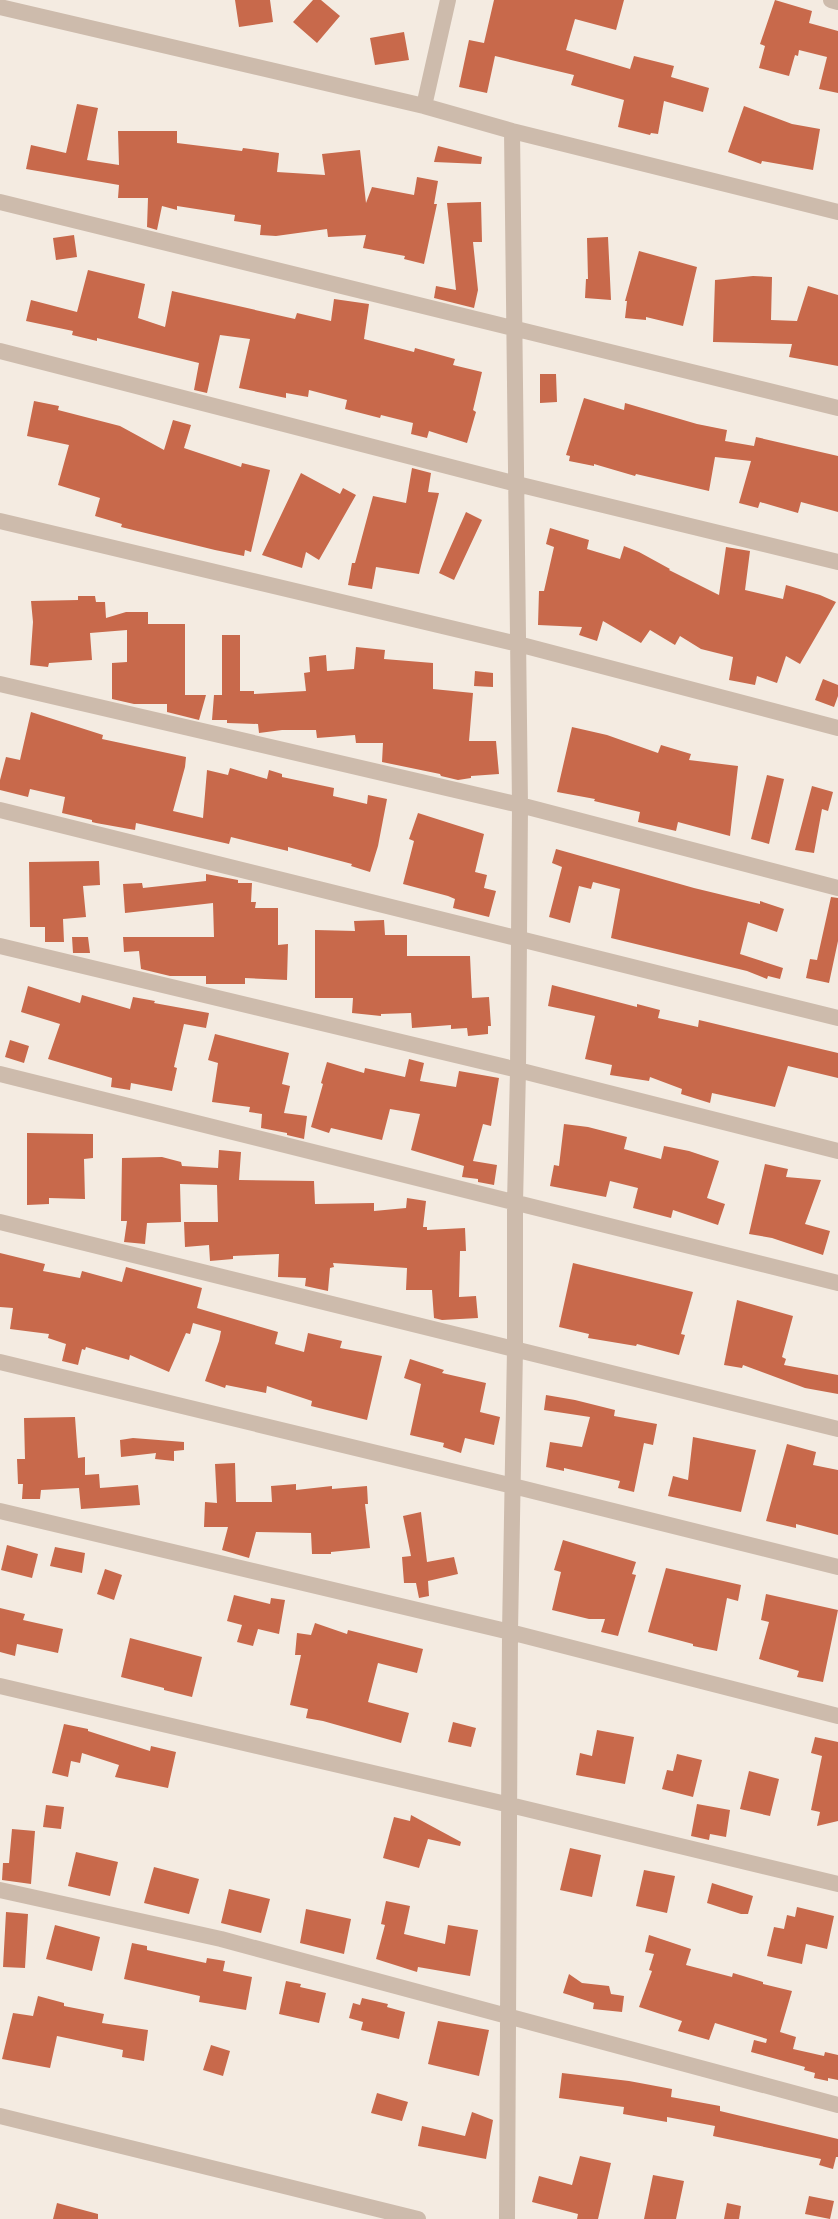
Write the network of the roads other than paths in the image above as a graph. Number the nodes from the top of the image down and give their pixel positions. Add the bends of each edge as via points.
1 (448, 0) edge
2 (831, 0) edge
3 (838, 2) edge
4 (0, 7) edge
5 (424, 106) junction
6 (512, 131) junction
7 (0, 202) edge
8 (838, 212) edge
9 (514, 327) junction
10 (0, 351) edge
11 (838, 408) edge
12 (517, 484) junction
13 (0, 521) edge
14 (838, 562) edge
15 (517, 644) junction
16 (0, 684) edge
17 (838, 728) edge
18 (520, 805) junction
19 (0, 810) edge
20 (838, 888) edge
21 (519, 939) junction
22 (0, 946) edge
23 (838, 1018) edge
24 (518, 1070) junction
25 (0, 1074) edge
26 (838, 1151) edge
27 (515, 1203) junction
28 (0, 1222) edge
29 (838, 1283) edge
30 (515, 1349) junction
31 (0, 1362) edge
32 (838, 1429) edge
33 (513, 1486) junction
34 (0, 1511) edge
35 (838, 1567) edge
36 (510, 1632) junction
37 (0, 1686) edge
38 (838, 1716) edge
39 (510, 1805) junction
40 (838, 1884) edge
41 (0, 1890) edge
42 (510, 2017) junction
43 (838, 2105) edge
44 (0, 2116) edge
45 (418, 2219) edge
46 (507, 2219) edge

1 - 5 street
2 - 3 street
4 - 5 street
5 - 6 street
6 - 8 street
6 - 9 street
7 - 9 street
9 - 11 street
9 - 12 street
10 - 12 street
12 - 14 street
12 - 15 street
13 - 15 street
15 - 17 street
15 - 18 street
16 - 18 street
18 - 20 street
18 - 21 street
19 - 21 street
21 - 23 street
21 - 24 street
22 - 24 street
24 - 26 street
24 - 27 street
25 - 27 street
27 - 29 street
27 - 30 street
28 - 30 street
30 - 32 street
30 - 33 street
31 - 33 street
33 - 35 street
33 - 36 street
34 - 36 street
36 - 38 street
36 - 39 street
37 - 39 street
39 - 40 street
39 - 42 street
41 - 42 street via 221,1939
42 - 43 street
42 - 46 street
44 - 45 street

